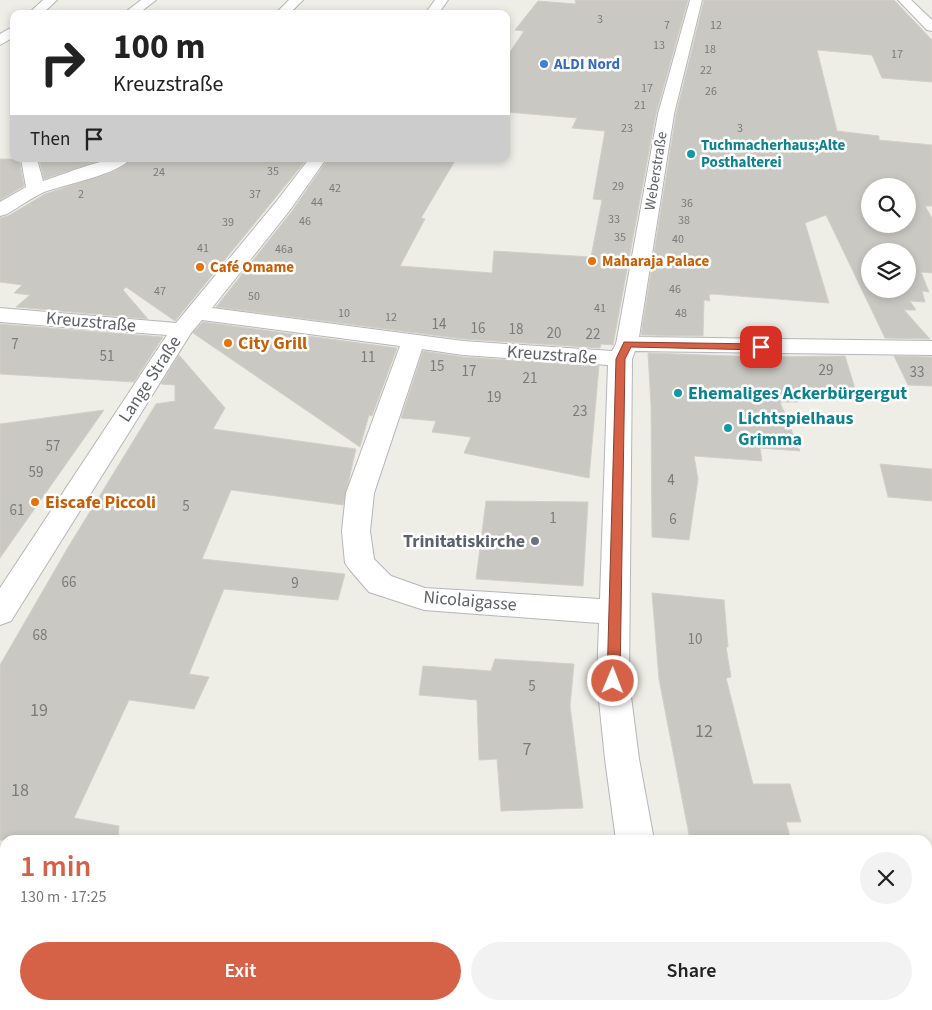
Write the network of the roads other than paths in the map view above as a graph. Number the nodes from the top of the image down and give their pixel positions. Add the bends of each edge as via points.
1 (51, 0) edge
2 (150, 0) edge
3 (297, 0) edge
4 (442, 0) edge
5 (696, 0) edge
6 (904, 0) edge
7 (39, 10) edge
8 (135, 10) edge
9 (286, 10) edge
10 (434, 10) edge
11 (932, 27) edge
12 (10, 33) edge
13 (0, 41) edge
14 (30, 162) edge
15 (114, 162) edge
16 (316, 162) edge
17 (36, 189) junction
18 (0, 210) edge
19 (0, 315) edge
20 (188, 321) junction
21 (414, 340) junction
22 (932, 348) edge
23 (624, 352) junction
24 (614, 612) junction
25 (0, 613) edge
26 (634, 835) edge

1 - 7 street
2 - 8 street
3 - 9 street
4 - 10 street
5 - 23 street, Weberstraße via 666,114
6 - 11 street
12 - 13 street
14 - 17 street
15 - 17 street
16 - 20 street, Lange Straße
17 - 18 street
19 - 20 street, Kreuzstraße
20 - 21 street, Kreuzstraße
20 - 25 street, Lange Straße
21 - 23 street, Kreuzstraße via 463,348
21 - 24 street, Nicolaigasse via 360,493 356,532 360,563 380,584 424,599
22 - 23 street, Kreuzstraße
23 - 24 street, Weberstraße
24 - 26 street, Weberstraße via 613,681

